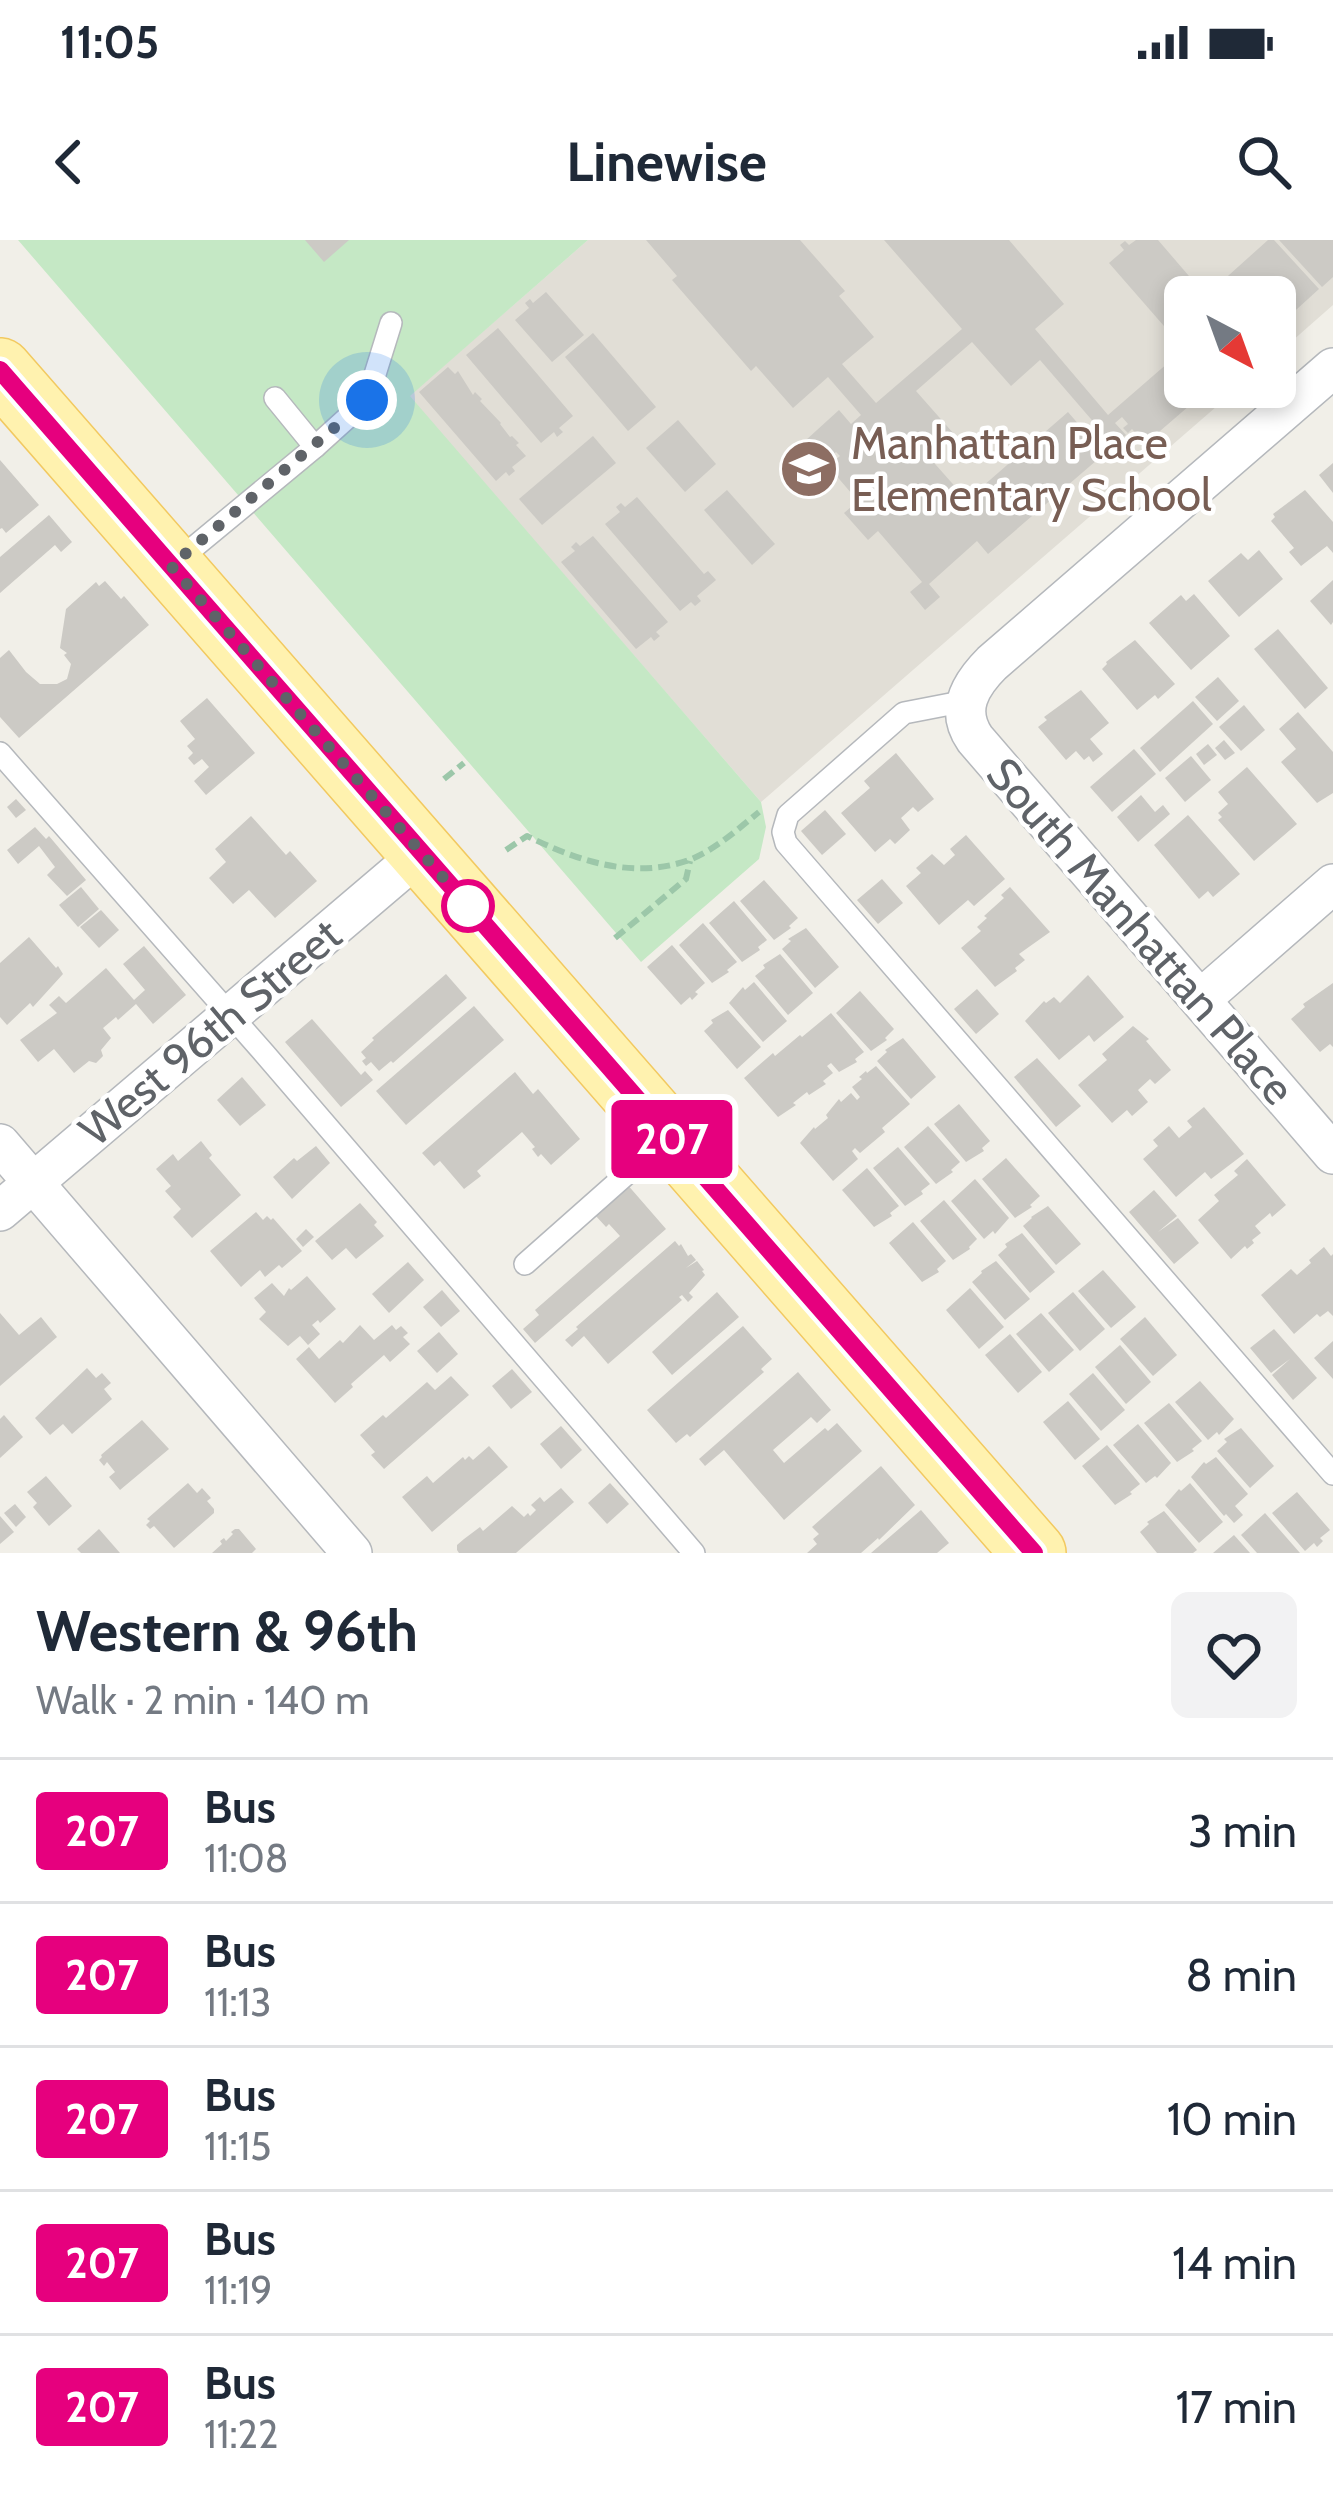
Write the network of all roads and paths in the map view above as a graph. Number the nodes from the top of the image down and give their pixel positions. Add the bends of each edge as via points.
1 (391, 322) dead end
2 (1333, 368) edge
3 (0, 370) edge
4 (275, 398) dead end
5 (315, 447) junction
6 (171, 566) junction
7 (965, 701) junction
8 (0, 753) edge
9 (464, 763) dead end
10 (444, 778) dead end
11 (769, 805) dead end
12 (506, 850) dead end
13 (421, 853) junction
14 (690, 860) junction
15 (1333, 884) edge
16 (615, 938) dead end
17 (1201, 998) junction
18 (230, 1015) junction
19 (669, 1136) junction
20 (0, 1144) edge
21 (1333, 1154) edge
22 (33, 1182) junction
23 (0, 1210) edge
24 (525, 1264) dead end
25 (1333, 1474) edge
26 (352, 1553) edge
27 (694, 1553) edge
28 (1034, 1553) edge

1 - 5 lane via 367,400
2 - 7 street via 992,663
3 - 6 main road
4 - 5 lane
5 - 6 lane
6 - 13 main road
7 - 17 street, South Manhattan Place via 975,739
7 - 25 lane via 904,713 788,815 786,843
8 - 18 lane
9 - 10 path
11 - 14 path
12 - 14 path via 527,836 591,863 650,868
13 - 18 street, West 96th Street
13 - 19 main road
14 - 16 path via 686,879
15 - 17 street
17 - 21 street, South Manhattan Place
18 - 22 street, West 96th Street
18 - 27 lane
19 - 24 lane
19 - 28 main road
20 - 22 street
22 - 23 street, West 96th Street
22 - 26 street

